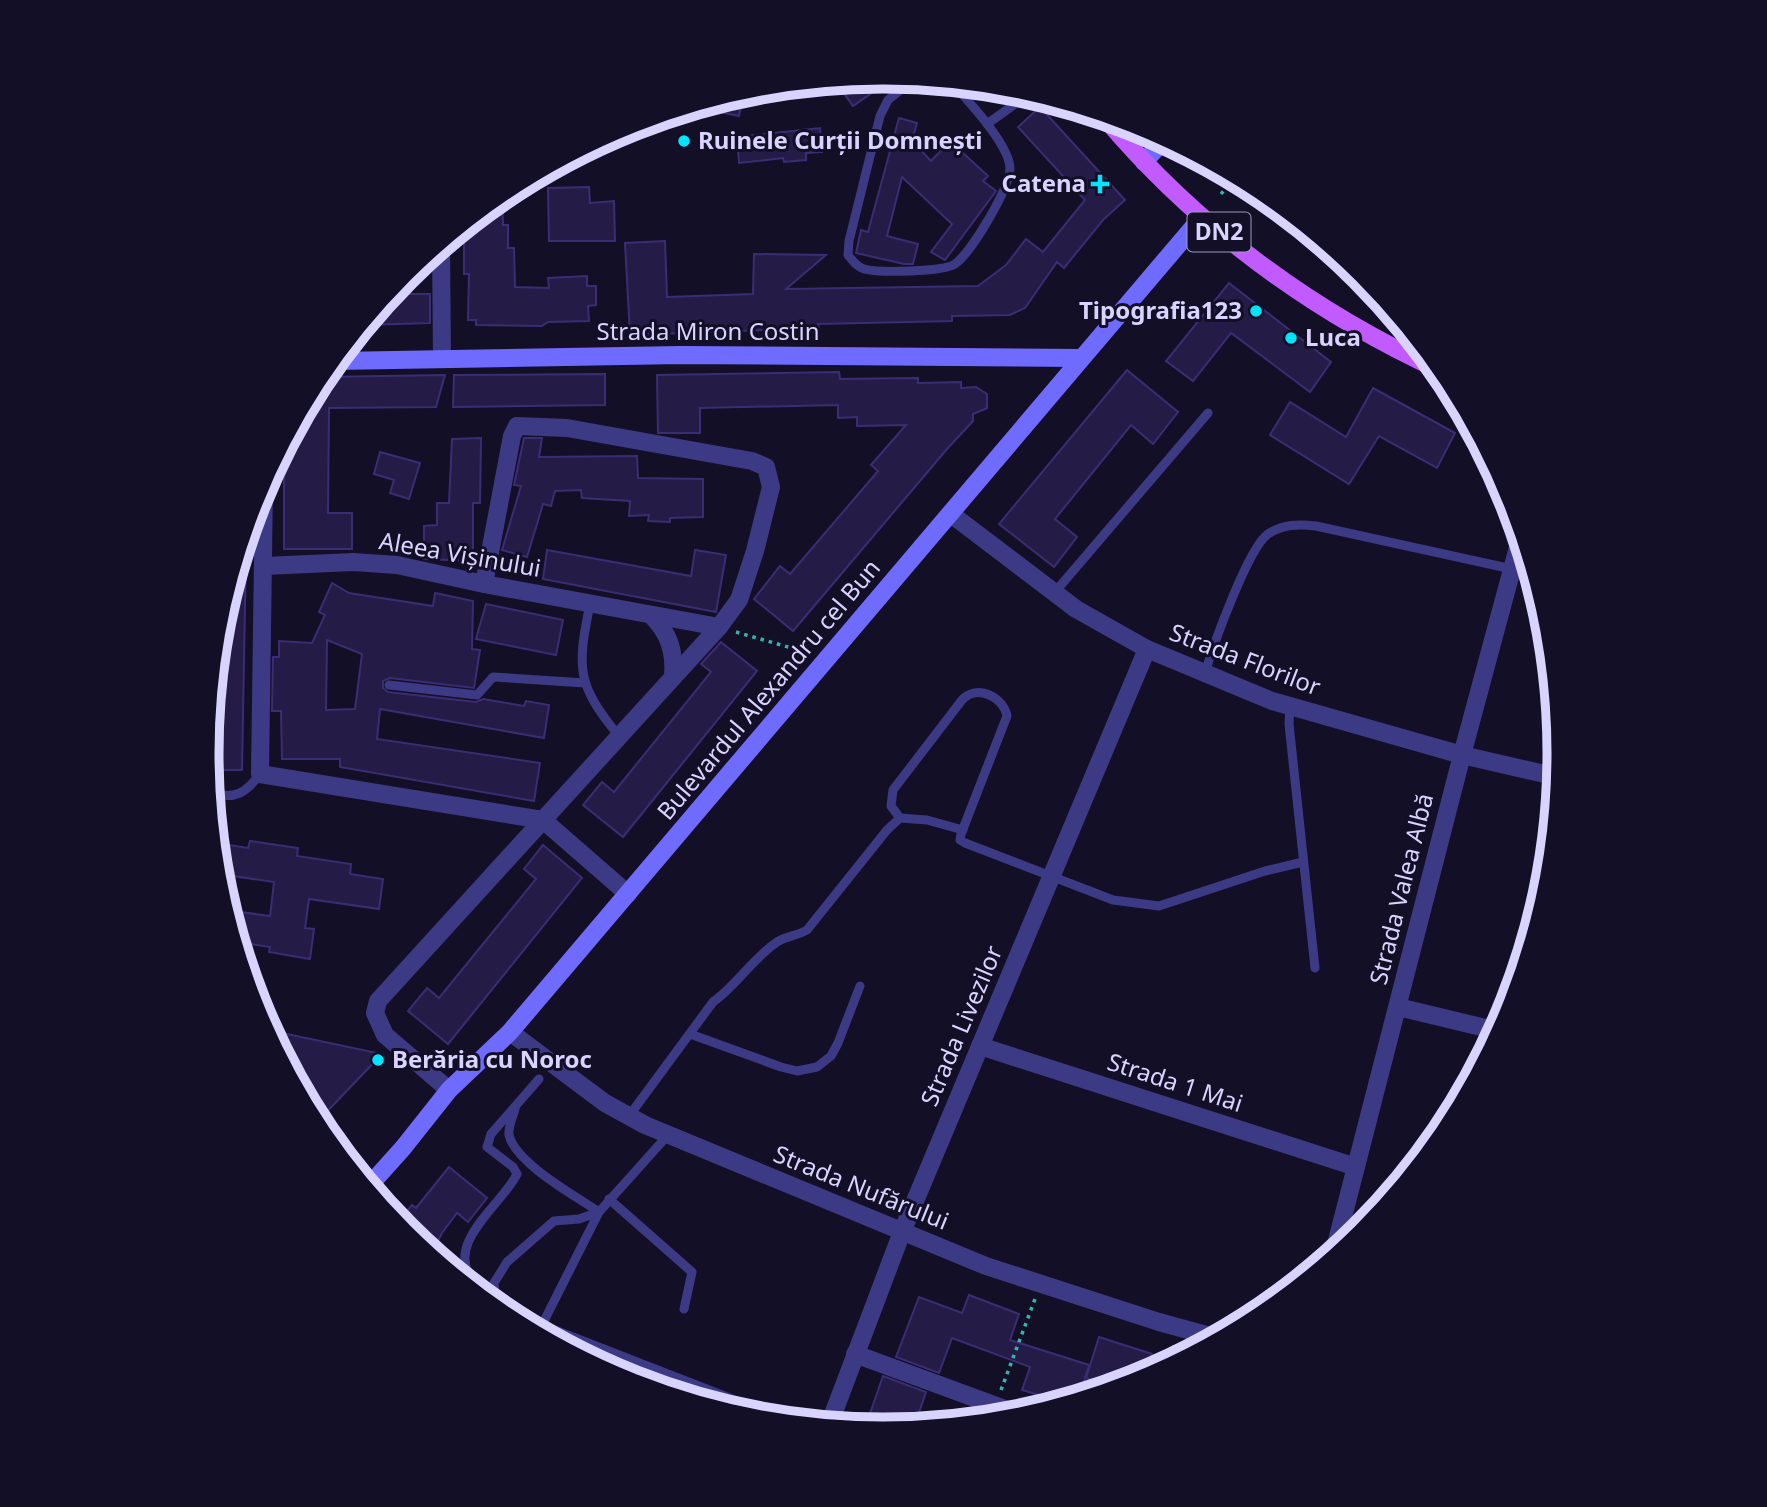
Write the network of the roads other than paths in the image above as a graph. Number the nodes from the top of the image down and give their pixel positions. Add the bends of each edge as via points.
1 (901, 90) edge
2 (962, 94) edge
3 (1017, 103) edge
4 (987, 124) junction
5 (1118, 133) edge
6 (1156, 148) edge
7 (1144, 162) junction
8 (1201, 218) junction
9 (441, 259) edge
10 (1081, 358) junction
11 (442, 359) junction
12 (1418, 359) edge
13 (348, 361) edge
14 (1208, 413) dead end
15 (951, 514) junction
16 (264, 515) edge
17 (1516, 554) edge
18 (264, 566) junction
19 (1512, 569) junction
20 (484, 584) junction
21 (1055, 592) junction
22 (590, 604) junction
23 (651, 615) junction
24 (719, 627) junction
25 (1147, 649) junction
26 (1205, 673) junction
27 (673, 677) junction
28 (585, 683) junction
29 (389, 685) dead end
30 (1290, 706) junction
31 (619, 736) junction
32 (1462, 755) junction
33 (260, 774) junction
34 (1547, 774) edge
35 (221, 796) edge
36 (900, 818) junction
37 (543, 820) junction
38 (962, 830) junction
39 (1303, 862) junction
40 (1051, 876) junction
41 (628, 894) junction
42 (1315, 968) dead end
43 (860, 986) dead end
44 (1398, 1007) junction
45 (1488, 1028) edge
46 (510, 1032) junction
47 (690, 1034) junction
48 (980, 1046) junction
49 (539, 1079) dead end
50 (449, 1090) junction
51 (516, 1106) junction
52 (629, 1116) junction
53 (668, 1135) junction
54 (403, 1148) junction
55 (1356, 1167) junction
56 (375, 1180) edge
57 (381, 1187) edge
58 (610, 1199) junction
59 (599, 1212) junction
60 (902, 1232) junction
61 (1338, 1237) edge
62 (468, 1271) edge
63 (495, 1292) edge
64 (684, 1309) dead end
65 (543, 1324) edge
66 (549, 1328) edge
67 (1204, 1335) edge
68 (855, 1354) junction
69 (737, 1401) edge
70 (999, 1407) edge
71 (832, 1415) edge

1 - 4 lane via 888,100 880,116 849,241 848,256 866,269 939,269 953,266 966,254 1002,194 1010,167
2 - 4 lane
3 - 4 lane
5 - 7 main road, DN2
6 - 7 main road
7 - 8 main road, DN2
8 - 10 main road, Bulevardul Alexandru cel Bun
8 - 12 main road, DN2 via 1312,301
9 - 11 street
10 - 11 main road, Strada Miron Costin via 681,355
10 - 15 main road, Bulevardul Alexandru cel Bun
11 - 13 main road, Strada Miron Costin
14 - 21 lane
15 - 21 street, Strada Florilor
15 - 41 main road, Bulevardul Alexandru cel Bun
16 - 18 street
17 - 19 street, Strada Valea Albă
18 - 20 street, Aleea Vișinului via 397,565
18 - 33 street
19 - 26 lane via 1316,526 1283,527 1266,535 1247,566
19 - 32 street, Strada Valea Albă
20 - 22 street, Aleea Vișinului
20 - 24 street via 517,426 567,428 752,461 766,467 771,487 739,600
21 - 25 street, Strada Florilor
22 - 23 street, Aleea Vișinului
22 - 28 lane via 581,649
23 - 24 street, Aleea Vișinului
23 - 27 street via 669,638
24 - 27 street
25 - 26 street, Strada Florilor
25 - 40 street, Strada Livezilor
26 - 30 street, Strada Florilor
27 - 31 street
28 - 29 lane via 493,677 477,695
28 - 31 lane via 592,701
30 - 32 street, Strada Florilor
30 - 39 lane
31 - 37 street
32 - 34 street, Strada Florilor
32 - 44 street, Strada Valea Albă
33 - 35 lane via 248,790
33 - 37 street
36 - 38 lane
36 - 38 lane via 891,806 894,790 962,700 978,691 1003,705 1007,716
36 - 47 lane via 807,930 779,940 763,953 713,1002
37 - 41 street
37 - 50 street via 378,1001 375,1013 385,1035
38 - 40 lane via 960,840 965,843
39 - 40 lane via 1160,906 1113,900
39 - 42 lane
40 - 48 street, Strada Livezilor
41 - 46 main road, Bulevardul Alexandru cel Bun
43 - 47 lane via 838,1044 817,1067 797,1071 781,1067
44 - 45 street
44 - 55 street, Strada Valea Albă
46 - 50 main road, Bulevardul Alexandru cel Bun
46 - 52 street, Strada Nufărului
47 - 52 lane
48 - 55 street, Strada 1 Mai
48 - 60 street, Strada Livezilor
49 - 51 lane
50 - 54 main road, Bulevardul Alexandru cel Bun
51 - 59 lane via 509,1133 523,1160
51 - 62 lane via 491,1134 487,1147 517,1174 468,1238 464,1261
52 - 53 street, Strada Nufărului
53 - 58 lane
53 - 60 street, Strada Nufărului
54 - 56 main road, Bulevardul Alexandru cel Bun
54 - 57 main road
55 - 61 street, Strada Valea Albă
58 - 59 lane
58 - 64 lane via 692,1272
59 - 63 lane via 554,1221 507,1262 494,1283
59 - 65 lane
60 - 67 street, Strada Nufărului via 986,1266
60 - 68 street, Strada Livezilor
66 - 69 lane
68 - 70 street
68 - 71 street, Strada Livezilor

